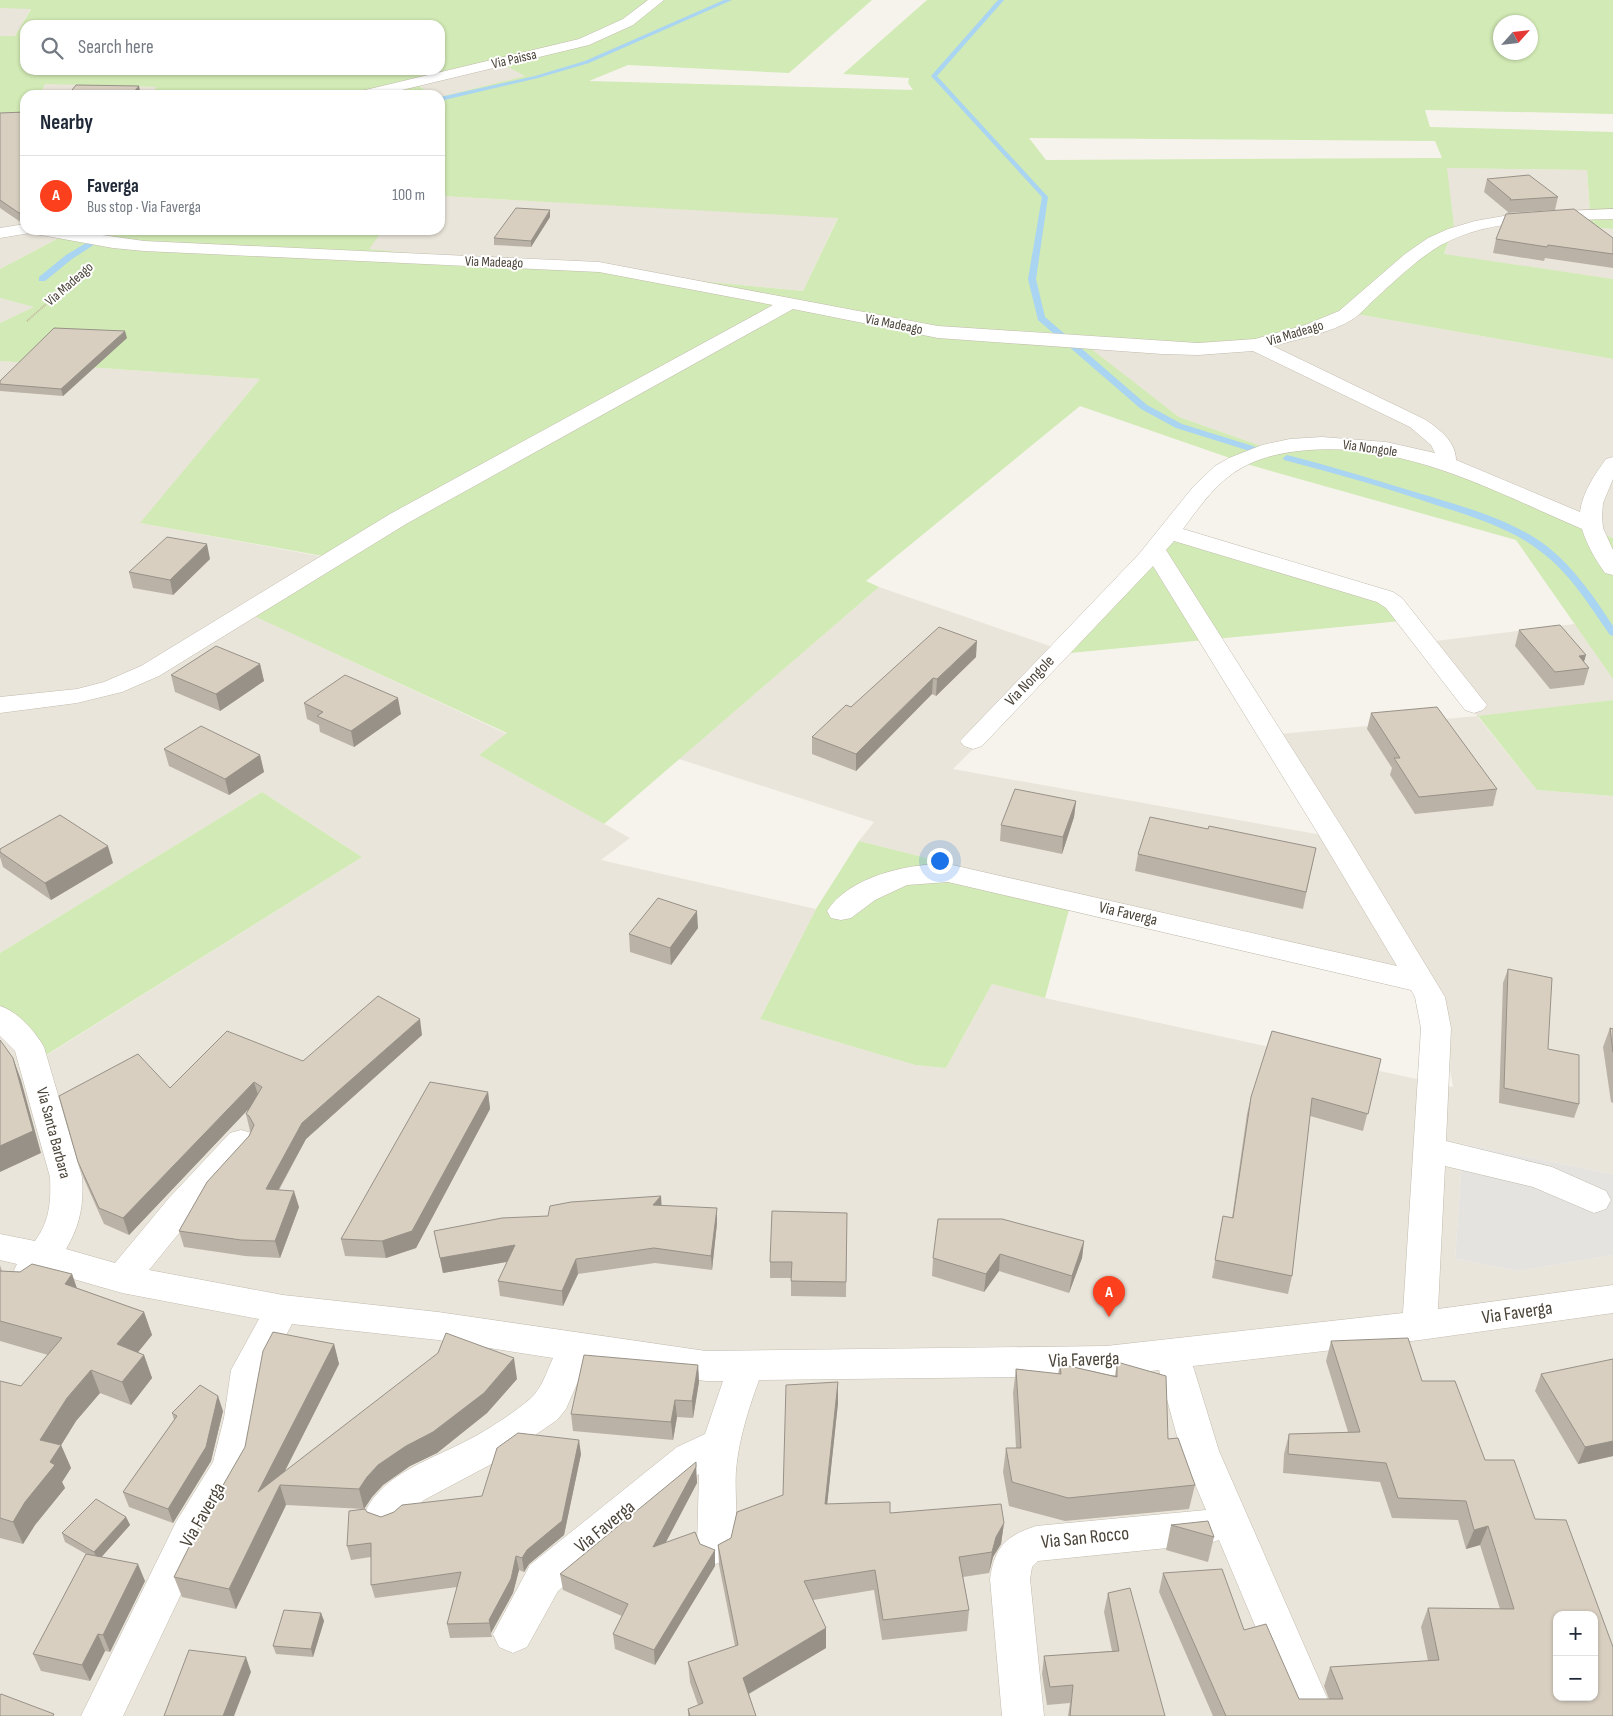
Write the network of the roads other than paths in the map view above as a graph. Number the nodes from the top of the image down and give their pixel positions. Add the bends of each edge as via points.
1 (657, 0) edge
2 (383, 90) edge
3 (1613, 214) edge
4 (20, 230) edge
5 (0, 233) edge
6 (68, 235) edge
7 (789, 304) junction
8 (1256, 345) junction
9 (1613, 463) edge
10 (1445, 464) junction
11 (1591, 525) junction
12 (1161, 541) junction
13 (1613, 568) edge
14 (1474, 704) dead end
15 (0, 705) edge
16 (973, 741) dead end
17 (841, 911) dead end
18 (1422, 982) junction
19 (0, 1017) edge
20 (240, 1142) dead end
21 (1431, 1150) junction
22 (1594, 1200) dead end
23 (0, 1247) edge
24 (32, 1269) junction
25 (122, 1279) junction
26 (1613, 1299) edge
27 (283, 1309) junction
28 (1420, 1326) junction
29 (576, 1346) junction
30 (1172, 1354) junction
31 (747, 1365) junction
32 (721, 1444) junction
33 (384, 1512) dead end
34 (1231, 1524) junction
35 (716, 1546) edge
36 (513, 1634) dead end
37 (102, 1716) edge
38 (1023, 1716) edge
39 (1314, 1716) edge

1 - 2 street, Via Paissa via 622,25 584,42
3 - 8 street, Via Madeago via 1519,218 1451,234 1423,249 1346,315 1312,329
4 - 5 street
6 - 7 street, Via Madeago via 144,246 599,267
7 - 8 street, Via Madeago via 938,332 1198,349
7 - 15 street via 398,519 150,671 77,696
8 - 10 street via 1417,423 1445,450
9 - 11 street via 1595,491
10 - 11 street, Via Nongole via 1471,472
10 - 12 street, Via Nongole via 1400,452 1354,445 1307,443 1279,446 1254,454 1219,474 1199,492
11 - 13 street
12 - 14 street via 1385,597 1394,603
12 - 16 street, Via Nongole
12 - 18 street
17 - 18 street, Via Faverga via 857,897 896,878 930,871 948,873
18 - 21 street via 1430,998 1436,1028
19 - 24 street, Via Santa Barbara via 29,1047 66,1177 66,1214 58,1235
20 - 25 street
21 - 22 street via 1540,1176
21 - 28 street
23 - 24 street, Via Faverga
24 - 25 street, Via Faverga
25 - 27 street, Via Faverga
26 - 28 street, Via Faverga
27 - 29 street, Via Faverga via 438,1326
27 - 37 street, Via Faverga via 249,1370 231,1466 190,1534
28 - 30 street, Via Faverga
29 - 31 street, Via Faverga via 706,1366
29 - 33 street via 553,1398 544,1410 486,1449 411,1488
30 - 31 street, Via Faverga via 1106,1361
30 - 34 street via 1200,1451
31 - 32 street
32 - 35 street
32 - 36 street, Via Faverga via 690,1459 544,1578
34 - 38 street, Via San Rocco via 1025,1546 1015,1559 1010,1579
34 - 39 street

